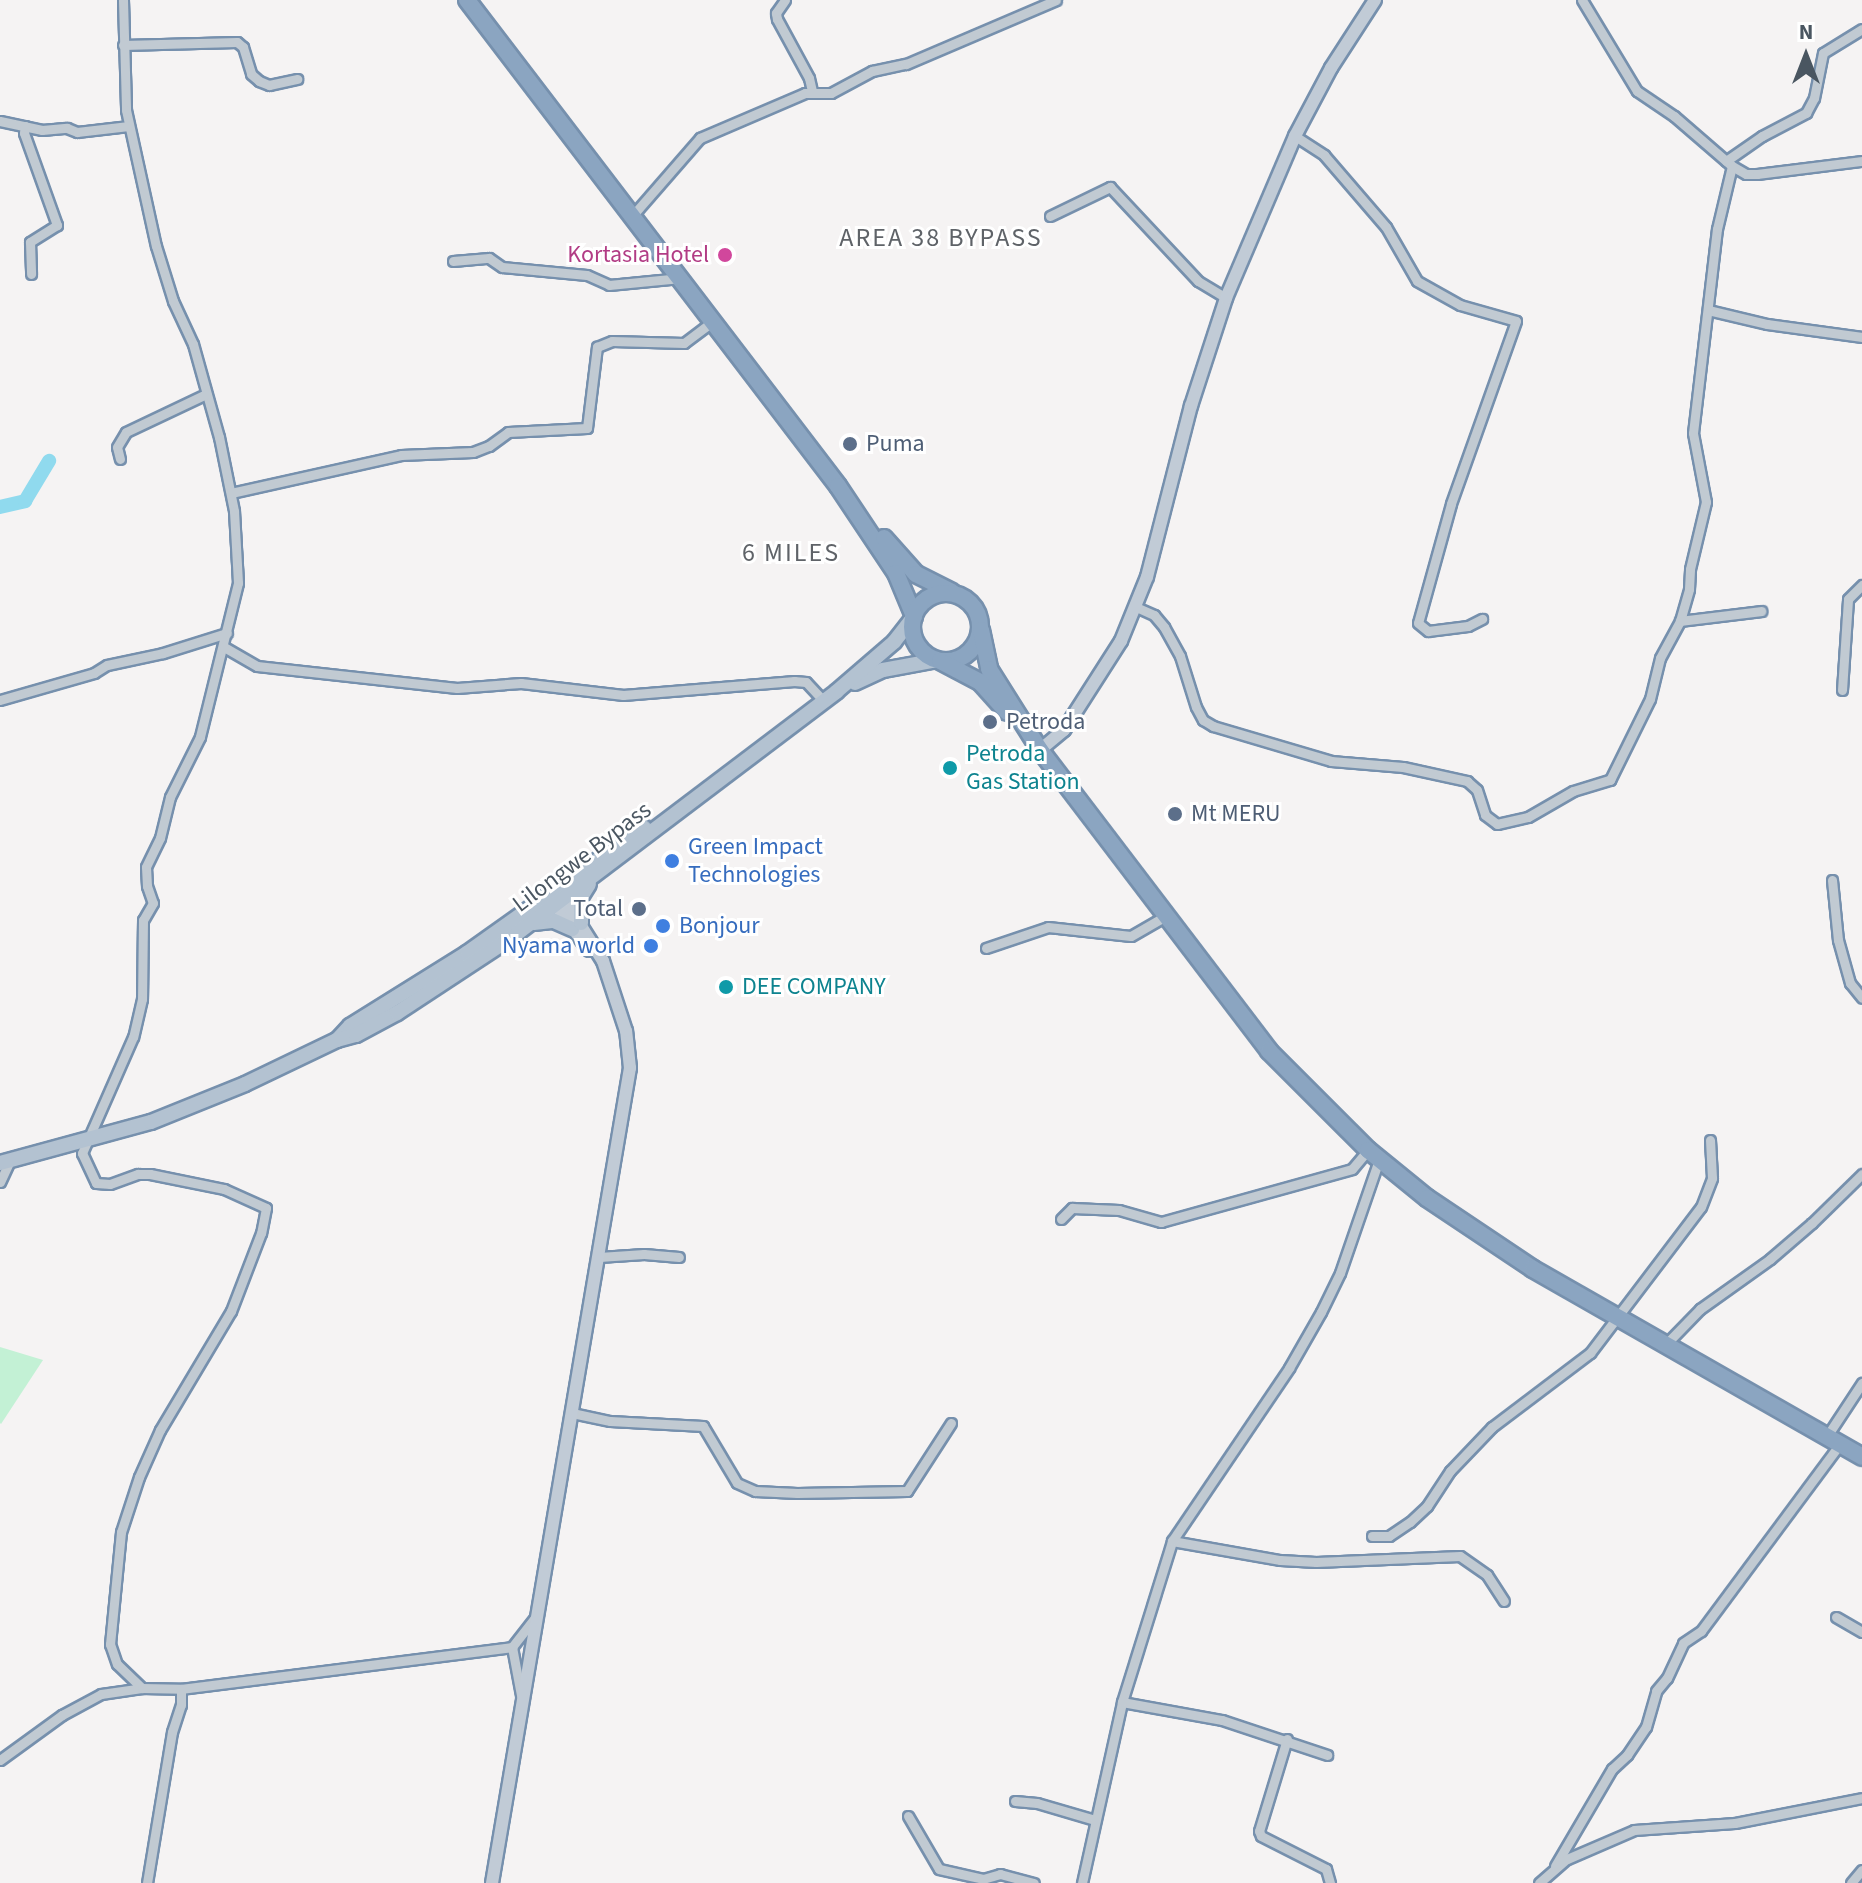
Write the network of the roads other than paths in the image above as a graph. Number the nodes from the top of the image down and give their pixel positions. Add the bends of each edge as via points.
1 (123, 0) edge
2 (467, 0) edge
3 (785, 0) edge
4 (1056, 0) edge
5 (1375, 0) edge
6 (1582, 0) edge
7 (1862, 29) edge
8 (123, 45) junction
9 (297, 79) dead end
10 (812, 91) junction
11 (0, 121) edge
12 (25, 126) junction
13 (129, 126) junction
14 (1295, 136) junction
15 (1862, 161) edge
16 (1729, 163) junction
17 (633, 215) junction
18 (1050, 216) dead end
19 (453, 261) dead end
20 (31, 274) dead end
21 (681, 278) junction
22 (1226, 298) junction
23 (1708, 310) junction
24 (713, 321) junction
25 (1862, 337) edge
26 (206, 394) junction
27 (120, 459) dead end
28 (838, 486) junction
29 (231, 493) junction
30 (1862, 585) edge
31 (956, 594) junction
32 (1136, 607) junction
33 (1761, 611) dead end
34 (914, 616) junction
35 (1482, 619) dead end
36 (1680, 621) junction
37 (981, 630) junction
38 (227, 633) junction
39 (224, 647) junction
40 (938, 660) junction
41 (1842, 690) dead end
42 (830, 696) junction
43 (0, 700) edge
44 (1037, 747) junction
45 (688, 802) junction
46 (607, 867) junction
47 (1832, 880) dead end
48 (556, 897) junction
49 (1165, 916) junction
50 (527, 926) junction
51 (576, 926) junction
52 (986, 948) dead end
53 (1862, 998) edge
54 (337, 1040) junction
55 (1710, 1140) dead end
56 (87, 1141) junction
57 (1373, 1155) junction
58 (5, 1162) edge
59 (1862, 1174) edge
60 (0, 1182) edge
61 (1061, 1219) dead end
62 (599, 1257) junction
63 (679, 1257) dead end
64 (1619, 1318) junction
65 (1666, 1344) junction
66 (1862, 1383) edge
67 (572, 1413) junction
68 (951, 1423) dead end
69 (1834, 1440) junction
70 (1862, 1457) edge
71 (1372, 1536) dead end
72 (1172, 1541) junction
73 (1504, 1601) dead end
74 (538, 1613) junction
75 (1836, 1617) dead end
76 (1862, 1632) edge
77 (512, 1647) junction
78 (142, 1688) junction
79 (181, 1689) junction
80 (1122, 1702) junction
81 (523, 1704) junction
82 (1287, 1739) junction
83 (1327, 1755) dead end
84 (0, 1760) edge
85 (1862, 1798) edge
86 (1015, 1801) dead end
87 (908, 1816) dead end
88 (1095, 1820) junction
89 (1555, 1866) junction
90 (1862, 1870) edge
91 (147, 1883) edge
92 (492, 1883) edge
93 (1034, 1883) edge
94 (1082, 1883) edge
95 (1330, 1883) edge
96 (1539, 1883) edge
97 (1851, 1883) edge

1 - 8 street
2 - 17 highway
3 - 10 street via 777,19
4 - 10 street via 906,64 872,71 831,93
5 - 14 main road
6 - 16 street via 1637,91
7 - 16 street via 1823,53 1806,113 1762,136
8 - 9 street via 237,42 259,81 269,85
8 - 13 street
10 - 17 street via 700,138
11 - 12 street
12 - 13 street via 77,132
12 - 20 street via 57,225 30,242
13 - 26 street via 156,246
14 - 22 main road
14 - 35 street via 1324,155 1386,227 1417,281 1460,305 1516,321 1451,504 1418,623 1428,631
15 - 16 street via 1757,174 1746,174
16 - 23 street
17 - 21 highway
18 - 22 street via 1110,187 1198,281
19 - 21 street via 489,258 502,267 587,275 609,285
21 - 24 highway
22 - 32 main road
23 - 25 street
23 - 36 street via 1693,433 1706,502
24 - 28 highway
24 - 29 street via 684,343 612,341 597,347 587,428 508,432 473,452 401,455
26 - 27 street via 126,432 117,447
26 - 29 street
28 - 31 highway via 916,574
28 - 34 highway via 905,587
29 - 38 street via 238,583
30 - 41 street via 1848,599
31 - 34 highway via 930,597
31 - 37 highway via 975,607
32 - 36 street via 1164,627 1180,656 1196,707 1213,726 1331,761 1403,767 1467,781 1477,790 1485,815 1503,824 1610,780
32 - 44 main road via 1106,668 1072,719
33 - 36 street
34 - 40 highway via 918,646
34 - 42 main road, Lilongwe Bypass via 887,649
37 - 40 highway via 967,655
37 - 44 highway via 989,669
38 - 39 street
38 - 43 street
39 - 42 street via 257,666 457,688 521,683 623,695 794,681
39 - 56 street via 200,737 178,778 146,867 153,903 143,920 142,999 133,1037
40 - 42 main road, Lilongwe Bypass via 883,670
40 - 44 highway via 980,682
42 - 45 main road, Lilongwe Bypass
44 - 49 highway
45 - 46 main road, Lilongwe Bypass
45 - 48 main road, Lilongwe Bypass via 669,810
46 - 48 main road, Lilongwe Bypass
46 - 51 main road via 584,891
47 - 53 street via 1838,940 1850,983
48 - 50 main road, Lilongwe Bypass
48 - 51 main road
48 - 54 main road, Lilongwe Bypass via 350,1026
49 - 52 street via 1131,936 1048,927
49 - 57 highway via 1276,1059
50 - 51 main road via 547,920
50 - 54 main road, Lilongwe Bypass via 397,1013
51 - 62 main road via 610,978 626,1031 630,1068
54 - 56 main road, Lilongwe Bypass via 213,1098
55 - 64 street via 1709,1192
56 - 58 main road, Lilongwe Bypass
56 - 78 street via 82,1153 96,1183 150,1174 224,1189 266,1208 231,1311 160,1430 121,1532 110,1644 117,1664
57 - 61 street via 1352,1169 1161,1222 1119,1210 1072,1208
57 - 64 highway via 1481,1236
57 - 72 street via 1340,1273 1321,1312
58 - 60 street
59 - 65 street via 1812,1223 1692,1316
62 - 63 street
62 - 67 main road
64 - 65 highway
64 - 71 street via 1590,1353 1492,1427 1410,1522 1389,1536
65 - 69 highway
66 - 69 street
67 - 68 street via 610,1421 703,1426 744,1489 797,1493 907,1491
67 - 74 main road
69 - 70 highway
69 - 89 street via 1701,1631 1683,1643 1656,1691 1646,1727 1612,1769
72 - 73 street via 1304,1561 1460,1556 1487,1575
72 - 80 street
74 - 77 street
74 - 81 main road
75 - 76 street
77 - 79 street
77 - 81 street
78 - 79 street
78 - 84 street via 84,1701
79 - 91 street
80 - 82 street via 1222,1720
80 - 88 street
81 - 92 main road
82 - 83 street
82 - 95 street via 1259,1831 1326,1869
85 - 89 street via 1735,1823 1634,1830
86 - 88 street
87 - 93 street via 939,1869
88 - 94 street
89 - 96 street
90 - 97 street

